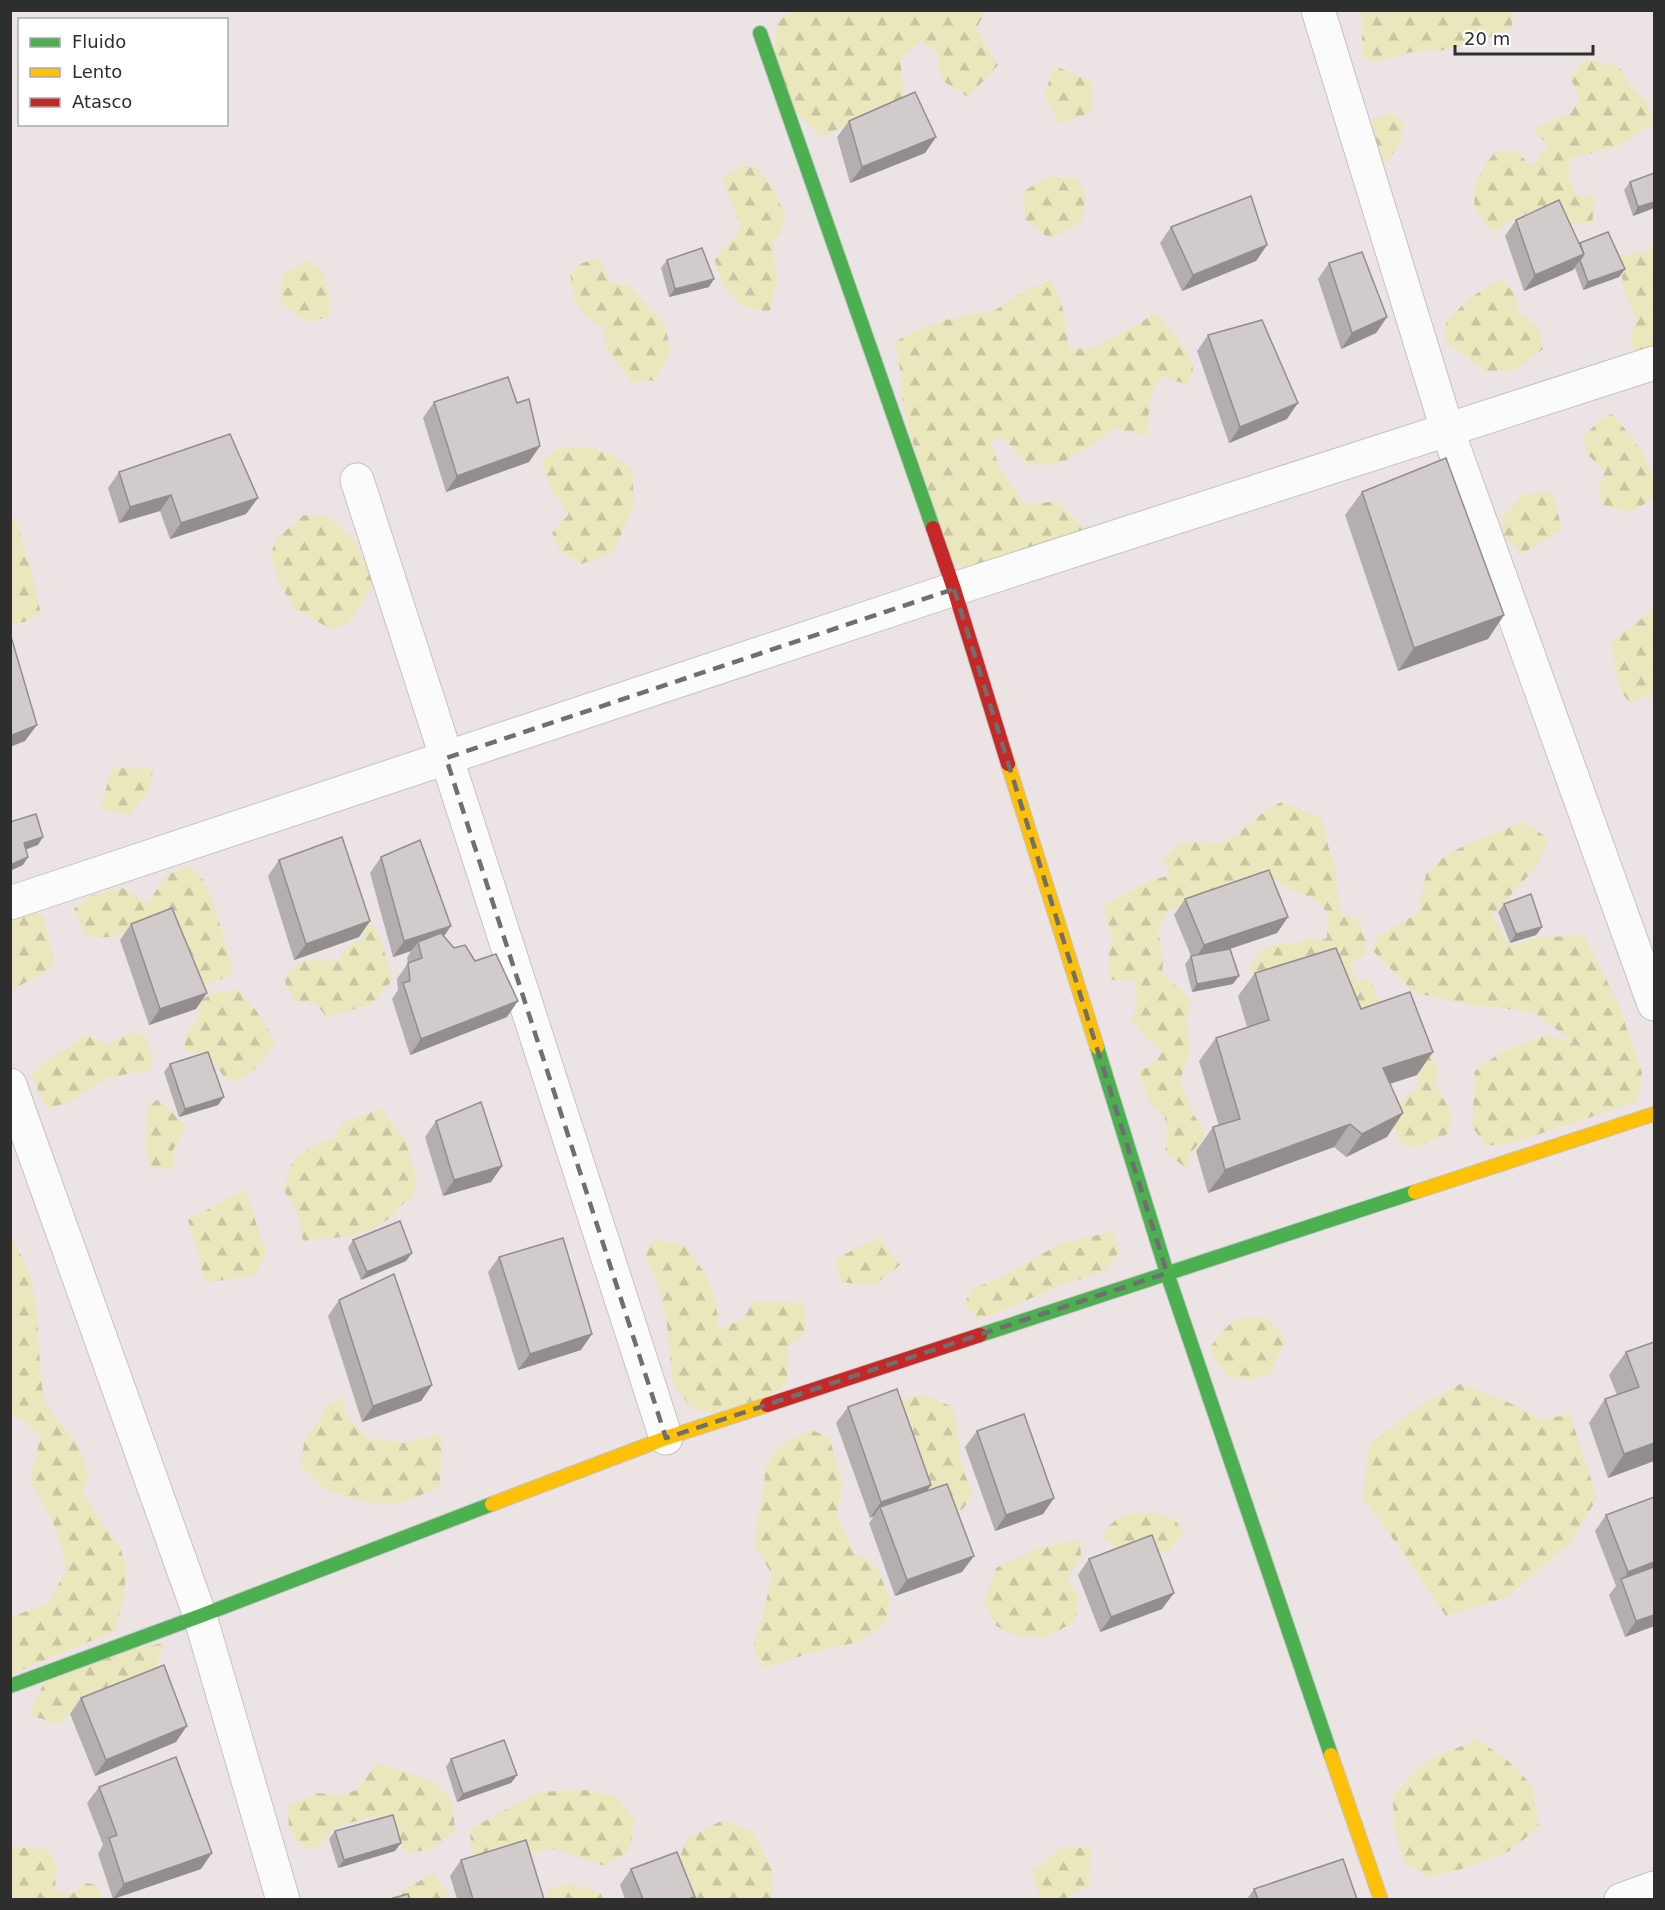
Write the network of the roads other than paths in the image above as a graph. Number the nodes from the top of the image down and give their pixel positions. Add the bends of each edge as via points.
1 (1318, 10) edge
2 (760, 33) dead end
3 (1654, 363) edge
4 (1447, 429) junction
5 (357, 480) dead end
6 (954, 589) junction
7 (446, 758) junction
8 (10, 903) edge
9 (1654, 1004) edge
10 (10, 1085) edge
11 (1654, 1114) edge
12 (1167, 1273) junction
13 (666, 1438) junction
14 (200, 1616) junction
15 (10, 1686) edge
16 (1654, 1888) edge
17 (284, 1899) edge
18 (1380, 1899) edge
19 (1621, 1899) edge

1 - 4 street
2 - 6 street
3 - 4 street
4 - 6 street
4 - 9 street
5 - 7 street
6 - 7 street
6 - 12 street
7 - 8 street
7 - 13 street
10 - 14 street
11 - 12 street
12 - 13 street
12 - 18 street
13 - 14 street
14 - 15 street
14 - 17 street
16 - 19 street

